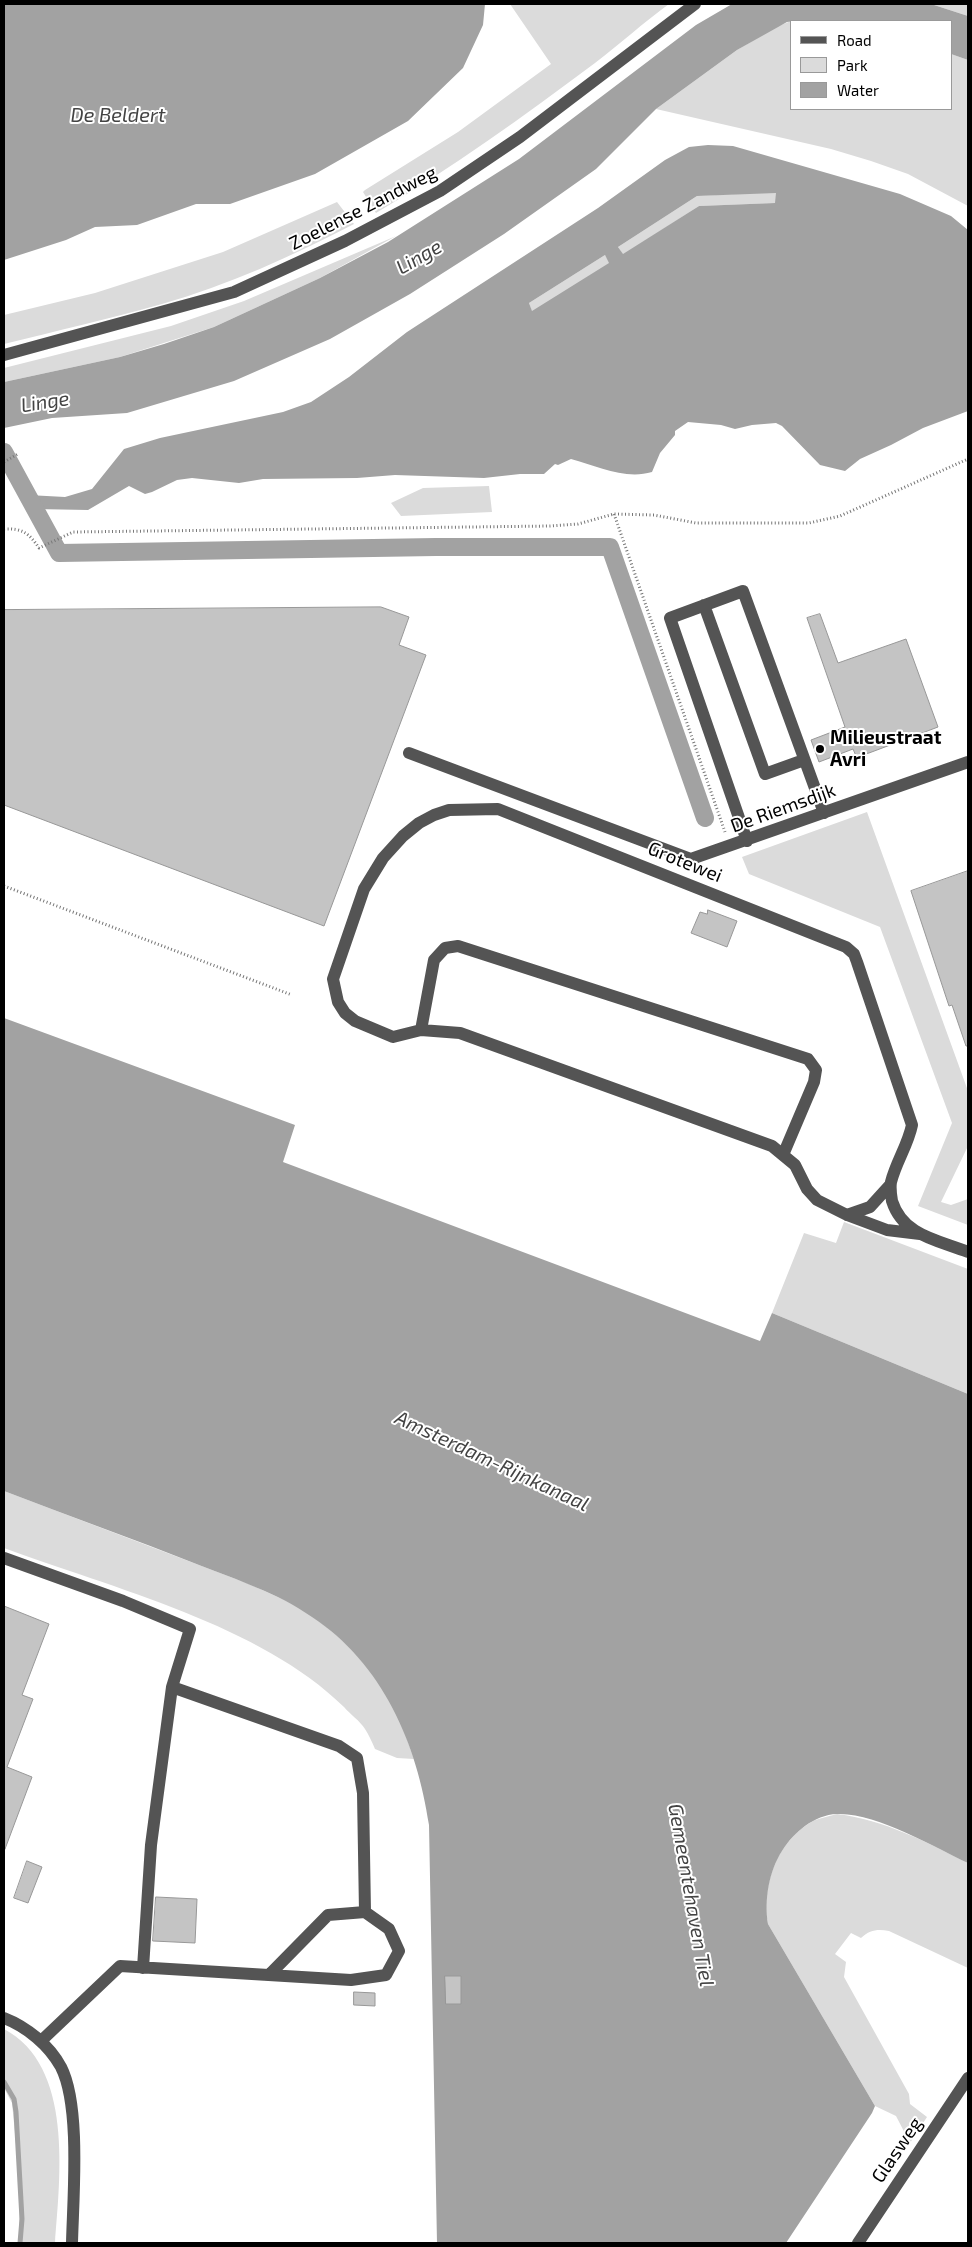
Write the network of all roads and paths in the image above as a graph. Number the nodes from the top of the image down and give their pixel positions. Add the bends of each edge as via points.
1 (695, 4) edge
2 (4, 355) edge
3 (18, 454) dead end
4 (968, 459) edge
5 (4, 462) edge
6 (614, 514) junction
7 (4, 529) edge
8 (704, 605) junction
9 (409, 753) dead end
10 (804, 760) junction
11 (968, 762) edge
12 (824, 813) junction
13 (747, 841) junction
14 (727, 848) junction
15 (4, 886) edge
16 (292, 995) dead end
17 (421, 1030) junction
18 (783, 1155) junction
19 (890, 1185) junction
20 (847, 1215) junction
21 (920, 1234) junction
22 (968, 1252) edge
23 (4, 1558) edge
24 (172, 1687) junction
25 (365, 1912) junction
26 (143, 1968) junction
27 (269, 1975) junction
28 (4, 2018) edge
29 (41, 2041) junction
30 (968, 2078) edge
31 (72, 2243) edge
32 (858, 2243) edge

1 - 2 street, Zoelense Zandweg via 520,137 448,186 345,241 234,292
3 - 5 path
4 - 6 path via 840,516 809,523 696,523
6 - 7 path via 578,524 550,526 73,532 39,548 20,528
6 - 14 path
8 - 10 street via 743,591
8 - 10 street via 764,774
8 - 13 street via 670,618
9 - 14 street, De Riemsdijk via 691,859
10 - 12 street
11 - 12 street, De Riemsdijk
12 - 13 street, De Riemsdijk
13 - 14 street, De Riemsdijk
15 - 16 path
17 - 18 street via 460,1033 772,1146
17 - 18 street via 434,960 445,948 458,946 808,1059 816,1070 814,1082
17 - 19 street, Grotewei via 393,1036 355,1021 338,1002 333,979 364,889 384,858 419,823 449,810 498,808 836,942 854,954 912,1125
18 - 20 street via 795,1165 807,1189 817,1200
19 - 20 street, Grotewei via 870,1207
19 - 21 street via 893,1203 901,1220
20 - 21 street via 887,1230
21 - 22 street
23 - 24 street via 190,1629
24 - 25 street via 339,1746 357,1758 363,1793
24 - 26 street via 151,1846
25 - 27 street via 328,1915
25 - 27 street via 389,1929 399,1951 386,1975 351,1980
26 - 27 street
26 - 29 street via 120,1966
28 - 29 street
29 - 31 street via 61,2068 69,2096 74,2134
30 - 32 street, Glasweg

